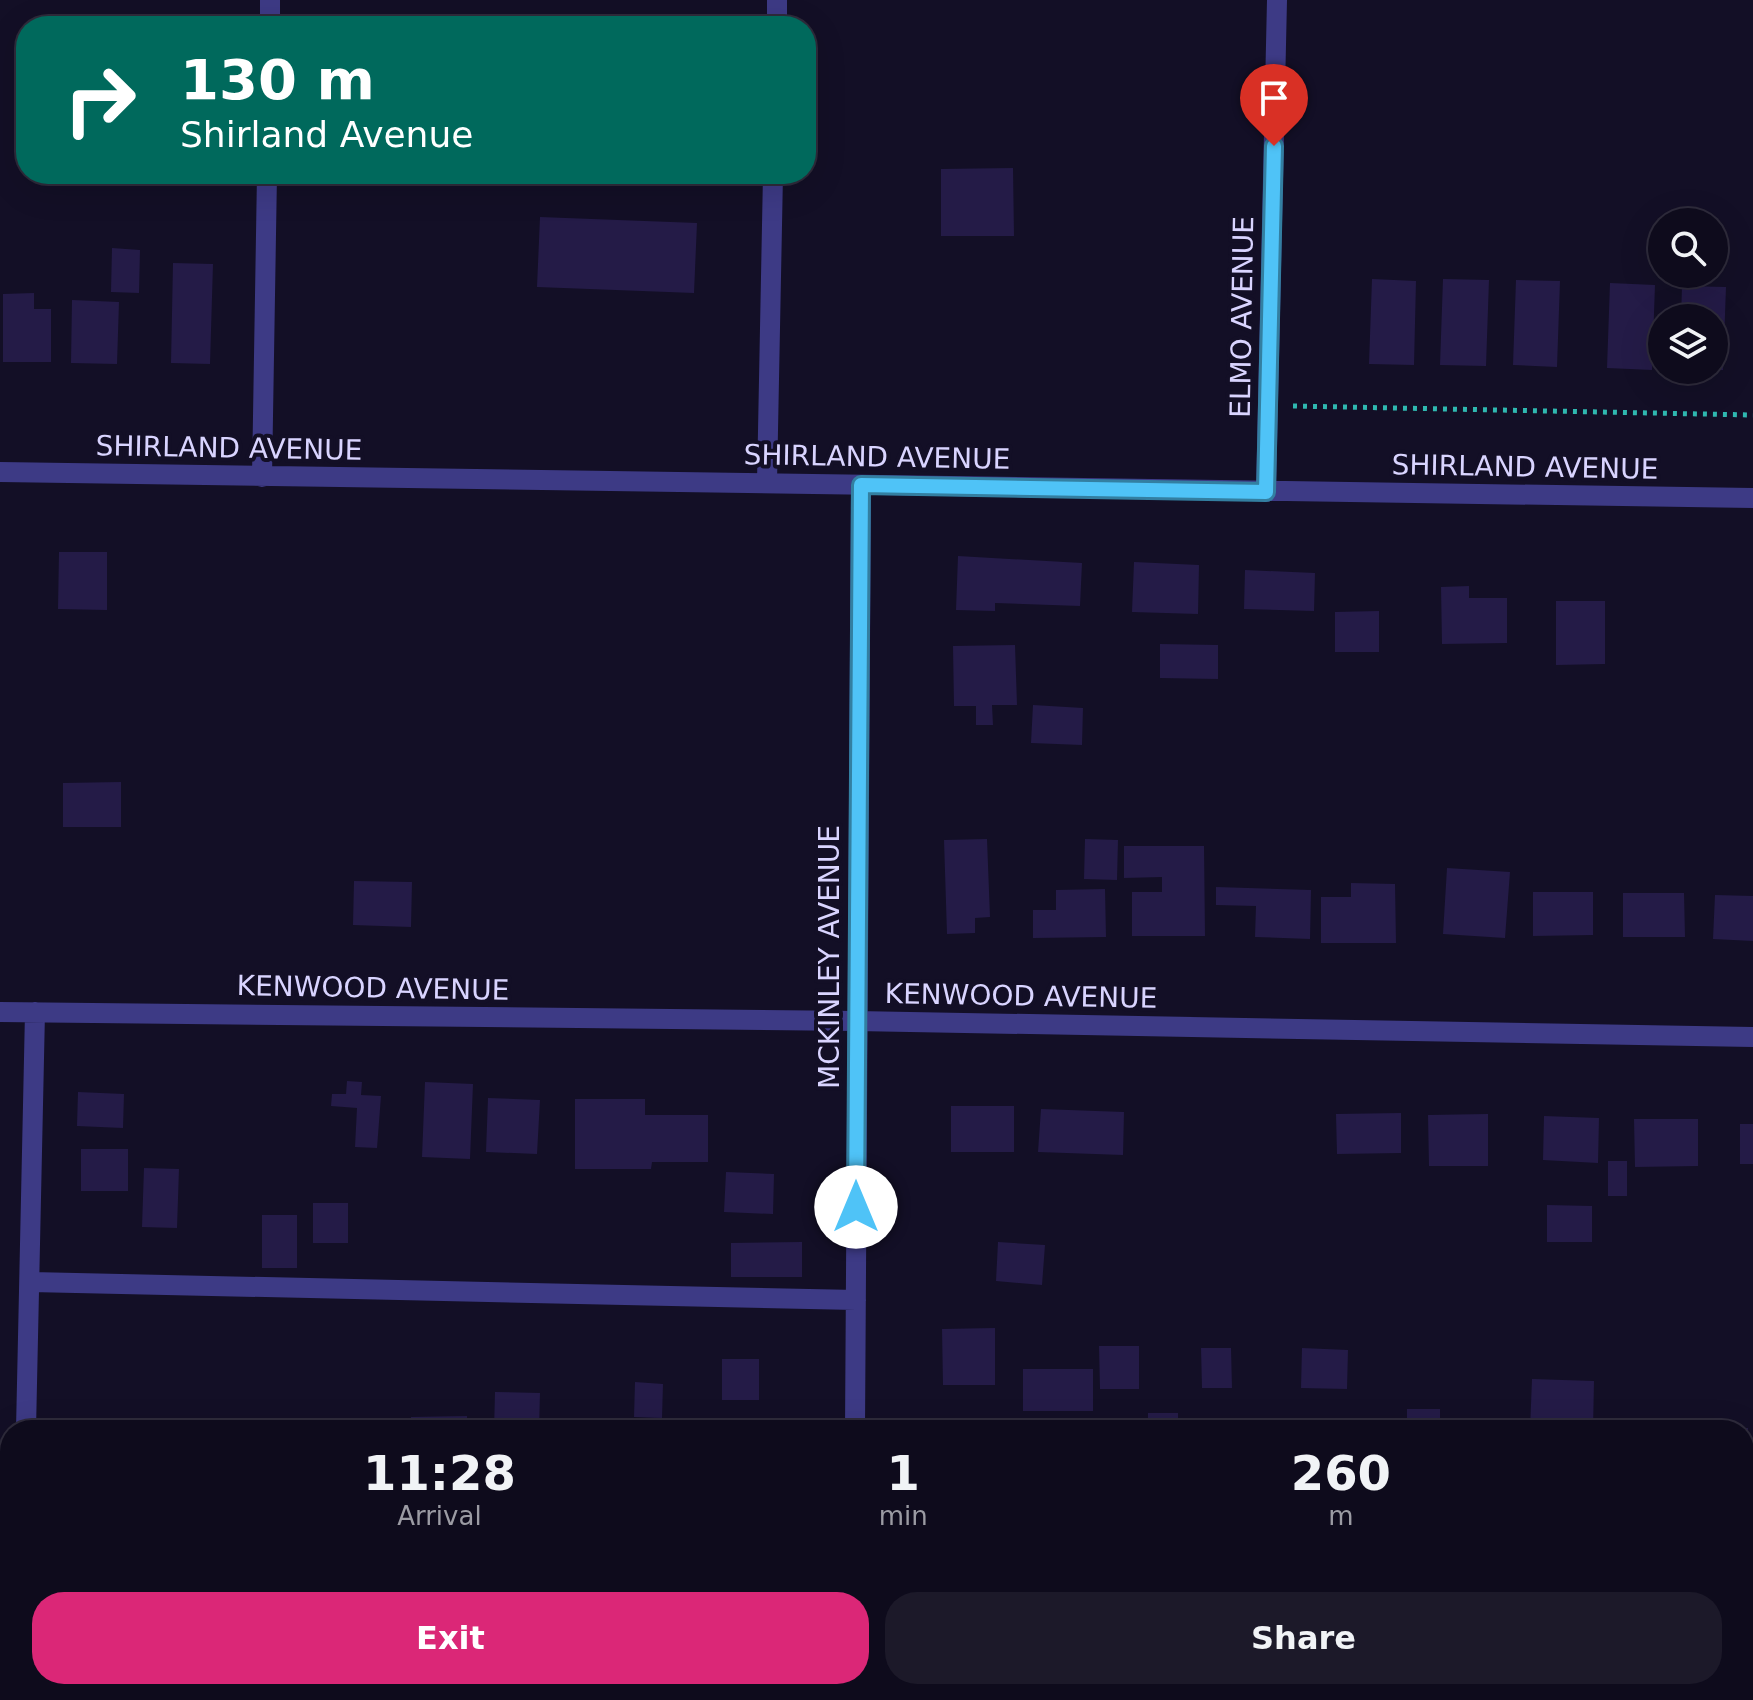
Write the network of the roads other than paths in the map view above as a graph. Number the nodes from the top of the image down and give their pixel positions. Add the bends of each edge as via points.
1 (1277, 0) edge
2 (267, 184) edge
3 (773, 184) edge
4 (0, 472) edge
5 (262, 477) junction
6 (767, 482) junction
7 (861, 485) junction
8 (1266, 492) junction
9 (1753, 498) edge
10 (0, 1012) edge
11 (35, 1012) junction
12 (856, 1021) junction
13 (1753, 1037) edge
14 (31, 1282) junction
15 (856, 1300) junction
16 (26, 1420) edge
17 (855, 1420) edge

1 - 8 street, ELMO AVENUE
2 - 5 street
3 - 6 street
4 - 5 street, SHIRLAND AVENUE
5 - 6 street, SHIRLAND AVENUE
6 - 7 street, SHIRLAND AVENUE
7 - 8 street, SHIRLAND AVENUE
7 - 12 street, MCKINLEY AVENUE
8 - 9 street, SHIRLAND AVENUE
10 - 11 street, KENWOOD AVENUE
11 - 12 street, KENWOOD AVENUE
11 - 14 street
12 - 13 street, KENWOOD AVENUE
12 - 15 street, MCKINLEY AVENUE
14 - 15 street
14 - 16 street
15 - 17 street, MCKINLEY AVENUE

